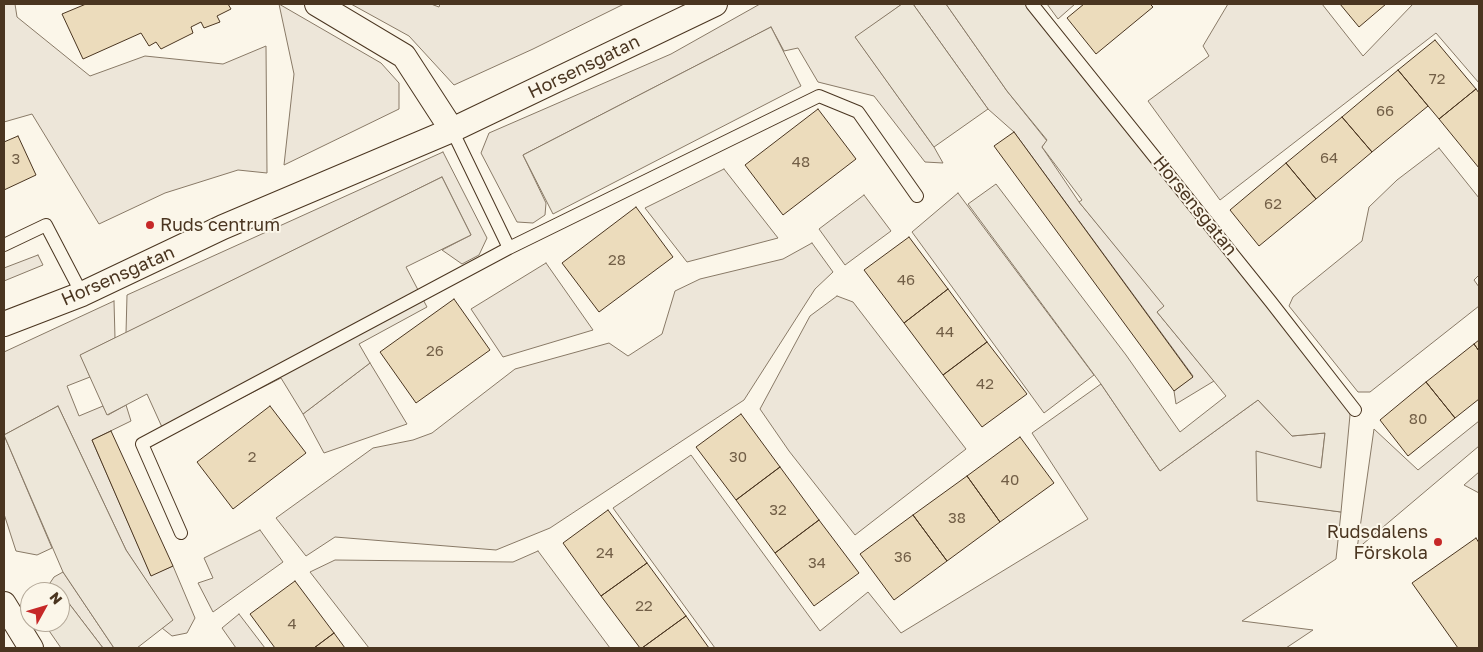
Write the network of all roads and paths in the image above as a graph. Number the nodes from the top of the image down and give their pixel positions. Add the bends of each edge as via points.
1 (317, 4) edge
2 (715, 4) edge
3 (1032, 4) edge
4 (452, 130) junction
5 (917, 196) dead end
6 (4, 245) edge
7 (509, 248) junction
8 (82, 294) junction
9 (4, 324) edge
10 (1355, 410) dead end
11 (181, 533) dead end
12 (4, 604) edge
13 (31, 648) edge

1 - 4 street via 404,56
2 - 4 street, Horsensgatan
3 - 10 lane, Horsensgatan
4 - 7 lane
4 - 8 street, Horsensgatan via 223,227
5 - 7 lane via 858,112 819,96
6 - 8 lane via 46,225
7 - 11 lane via 142,444
8 - 9 street, Horsensgatan
12 - 13 street

